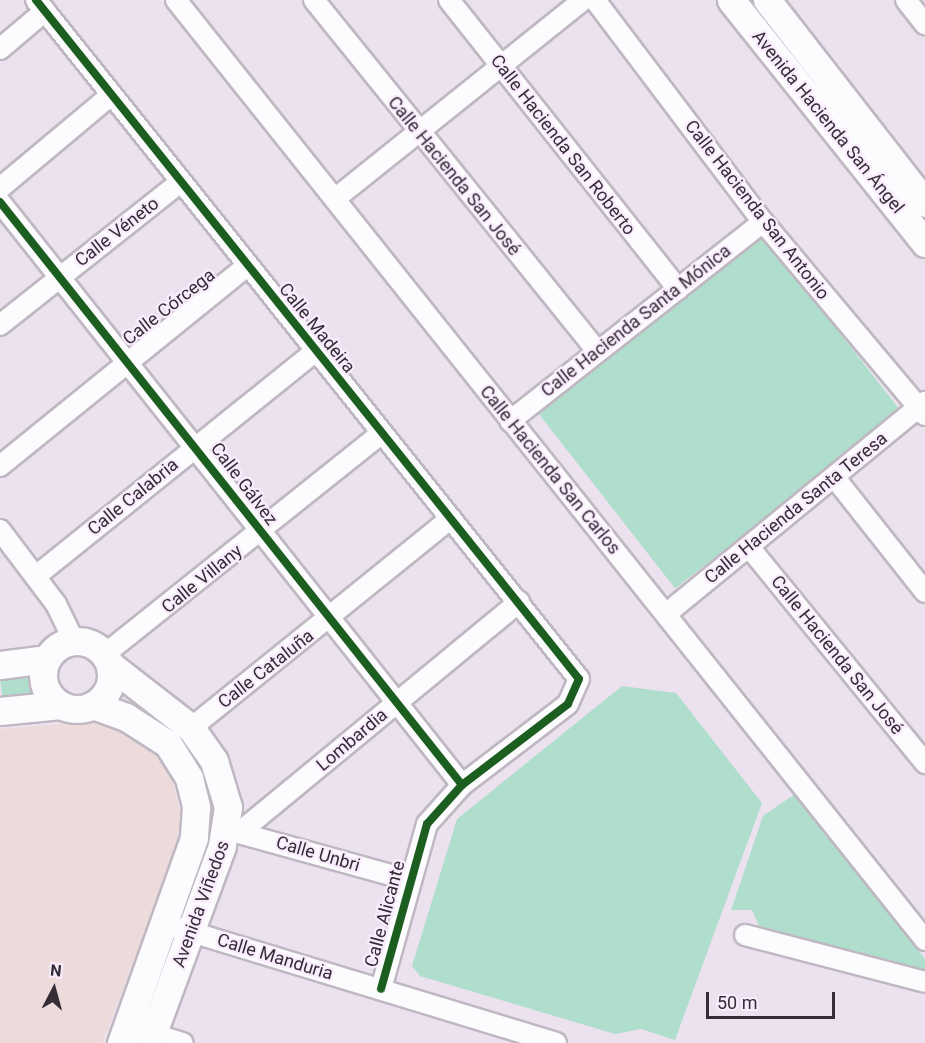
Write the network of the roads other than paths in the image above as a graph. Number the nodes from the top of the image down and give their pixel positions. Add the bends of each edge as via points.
1 (176, 0) edge
2 (314, 0) edge
3 (449, 0) edge
4 (583, 0) edge
5 (595, 0) edge
6 (731, 0) edge
7 (767, 0) edge
8 (906, 0) edge
9 (41, 6) edge
10 (925, 24) edge
11 (0, 49) edge
12 (502, 68) junction
13 (109, 97) junction
14 (420, 135) junction
15 (179, 183) junction
16 (0, 188) edge
17 (336, 198) junction
18 (0, 202) edge
19 (925, 203) edge
20 (763, 222) junction
21 (925, 243) edge
22 (247, 266) junction
23 (58, 278) junction
24 (678, 289) junction
25 (0, 326) edge
26 (316, 351) junction
27 (596, 351) junction
28 (124, 362) junction
29 (923, 408) edge
30 (510, 421) junction
31 (382, 433) junction
32 (196, 446) junction
33 (0, 466) edge
34 (835, 478) junction
35 (450, 518) junction
36 (0, 530) edge
37 (261, 532) junction
38 (749, 547) junction
39 (36, 576) junction
40 (925, 592) edge
41 (519, 602) junction
42 (666, 614) junction
43 (330, 619) junction
44 (74, 641) junction
45 (46, 659) junction
46 (107, 660) junction
47 (0, 665) edge
48 (577, 674) joint
49 (397, 703) junction
50 (61, 705) junction
51 (93, 705) junction
52 (0, 711) edge
53 (192, 728) junction
54 (925, 763) edge
55 (462, 786) junction
56 (234, 831) junction
57 (409, 880) junction
58 (179, 928) junction
59 (745, 935) dead end
60 (925, 940) edge
61 (925, 982) edge
62 (381, 989) junction
63 (151, 1039) edge
64 (121, 1043) edge
65 (183, 1043) edge
66 (556, 1043) edge

1 - 17 street, Calle Hacienda San Carlos
2 - 14 street, Calle Hacienda San José
3 - 12 street, Calle Hacienda San Roberto
4 - 12 street
5 - 20 street, Calle Hacienda San Antonio
6 - 21 street, Avenida Hacienda San Ángel
7 - 19 street, Avenida Hacienda San Ángel
8 - 10 street
9 - 11 street
9 - 13 street, Calle Madeira
12 - 14 street
12 - 24 street, Calle Hacienda San Roberto
13 - 15 street, Calle Madeira
13 - 16 street
14 - 17 street
14 - 27 street, Calle Hacienda San José
15 - 22 street, Calle Madeira
15 - 23 street, Calle Véneto
17 - 30 street, Calle Hacienda San Carlos
18 - 23 street, Calle Gálvez
20 - 24 street, Calle Hacienda Santa Mónica
20 - 29 street, Calle Hacienda San Antonio
22 - 26 street, Calle Madeira
22 - 28 street, Calle Córcega
23 - 25 street, Calle Véneto
23 - 28 street, Calle Gálvez
24 - 27 street, Calle Hacienda Santa Mónica
26 - 31 street, Calle Madeira
26 - 32 street, Calle Calabria
27 - 30 street, Calle Hacienda Santa Mónica
28 - 32 street, Calle Gálvez
28 - 33 street, Calle Córcega
29 - 34 street, Calle Hacienda Santa Teresa
30 - 42 street, Calle Hacienda San Carlos
31 - 35 street, Calle Madeira
31 - 37 street, Calle Villany
32 - 37 street, Calle Gálvez
32 - 39 street, Calle Calabria
34 - 38 street, Calle Hacienda Santa Teresa
34 - 40 street
35 - 41 street, Calle Madeira
35 - 43 street, Calle Cataluña
36 - 39 street
37 - 43 street, Calle Gálvez
37 - 46 street, Calle Villany
38 - 42 street, Calle Hacienda Santa Teresa
38 - 54 street, Calle Hacienda San José
39 - 44 street
41 - 48 street, Calle Madeira
41 - 49 street, Lombardia
42 - 60 street, Calle Hacienda San Carlos
43 - 49 street, Calle Gálvez
43 - 53 street, Calle Cataluña
44 - 45 street
44 - 46 street
45 - 47 street
45 - 50 street via 46,690
46 - 51 street via 109,688
46 - 53 street, Avenida Viñedos
48 - 55 street, Calle Alicante via 578,690 568,704
49 - 55 street, Calle Gálvez
49 - 56 street, Lombardia
50 - 51 street
50 - 52 street
51 - 58 street, Avenida Viñedos via 149,730 168,744 189,778 194,838
53 - 56 street, Avenida Viñedos via 220,776
55 - 57 street, Calle Alicante via 434,814
56 - 57 street, Calle Unbri
56 - 58 street, Avenida Viñedos
57 - 62 street, Calle Alicante
58 - 62 street, Calle Manduria
58 - 63 street, Avenida Viñedos
58 - 64 street, Avenida Viñedos
59 - 61 street
62 - 66 street, Calle Manduria
63 - 65 street

